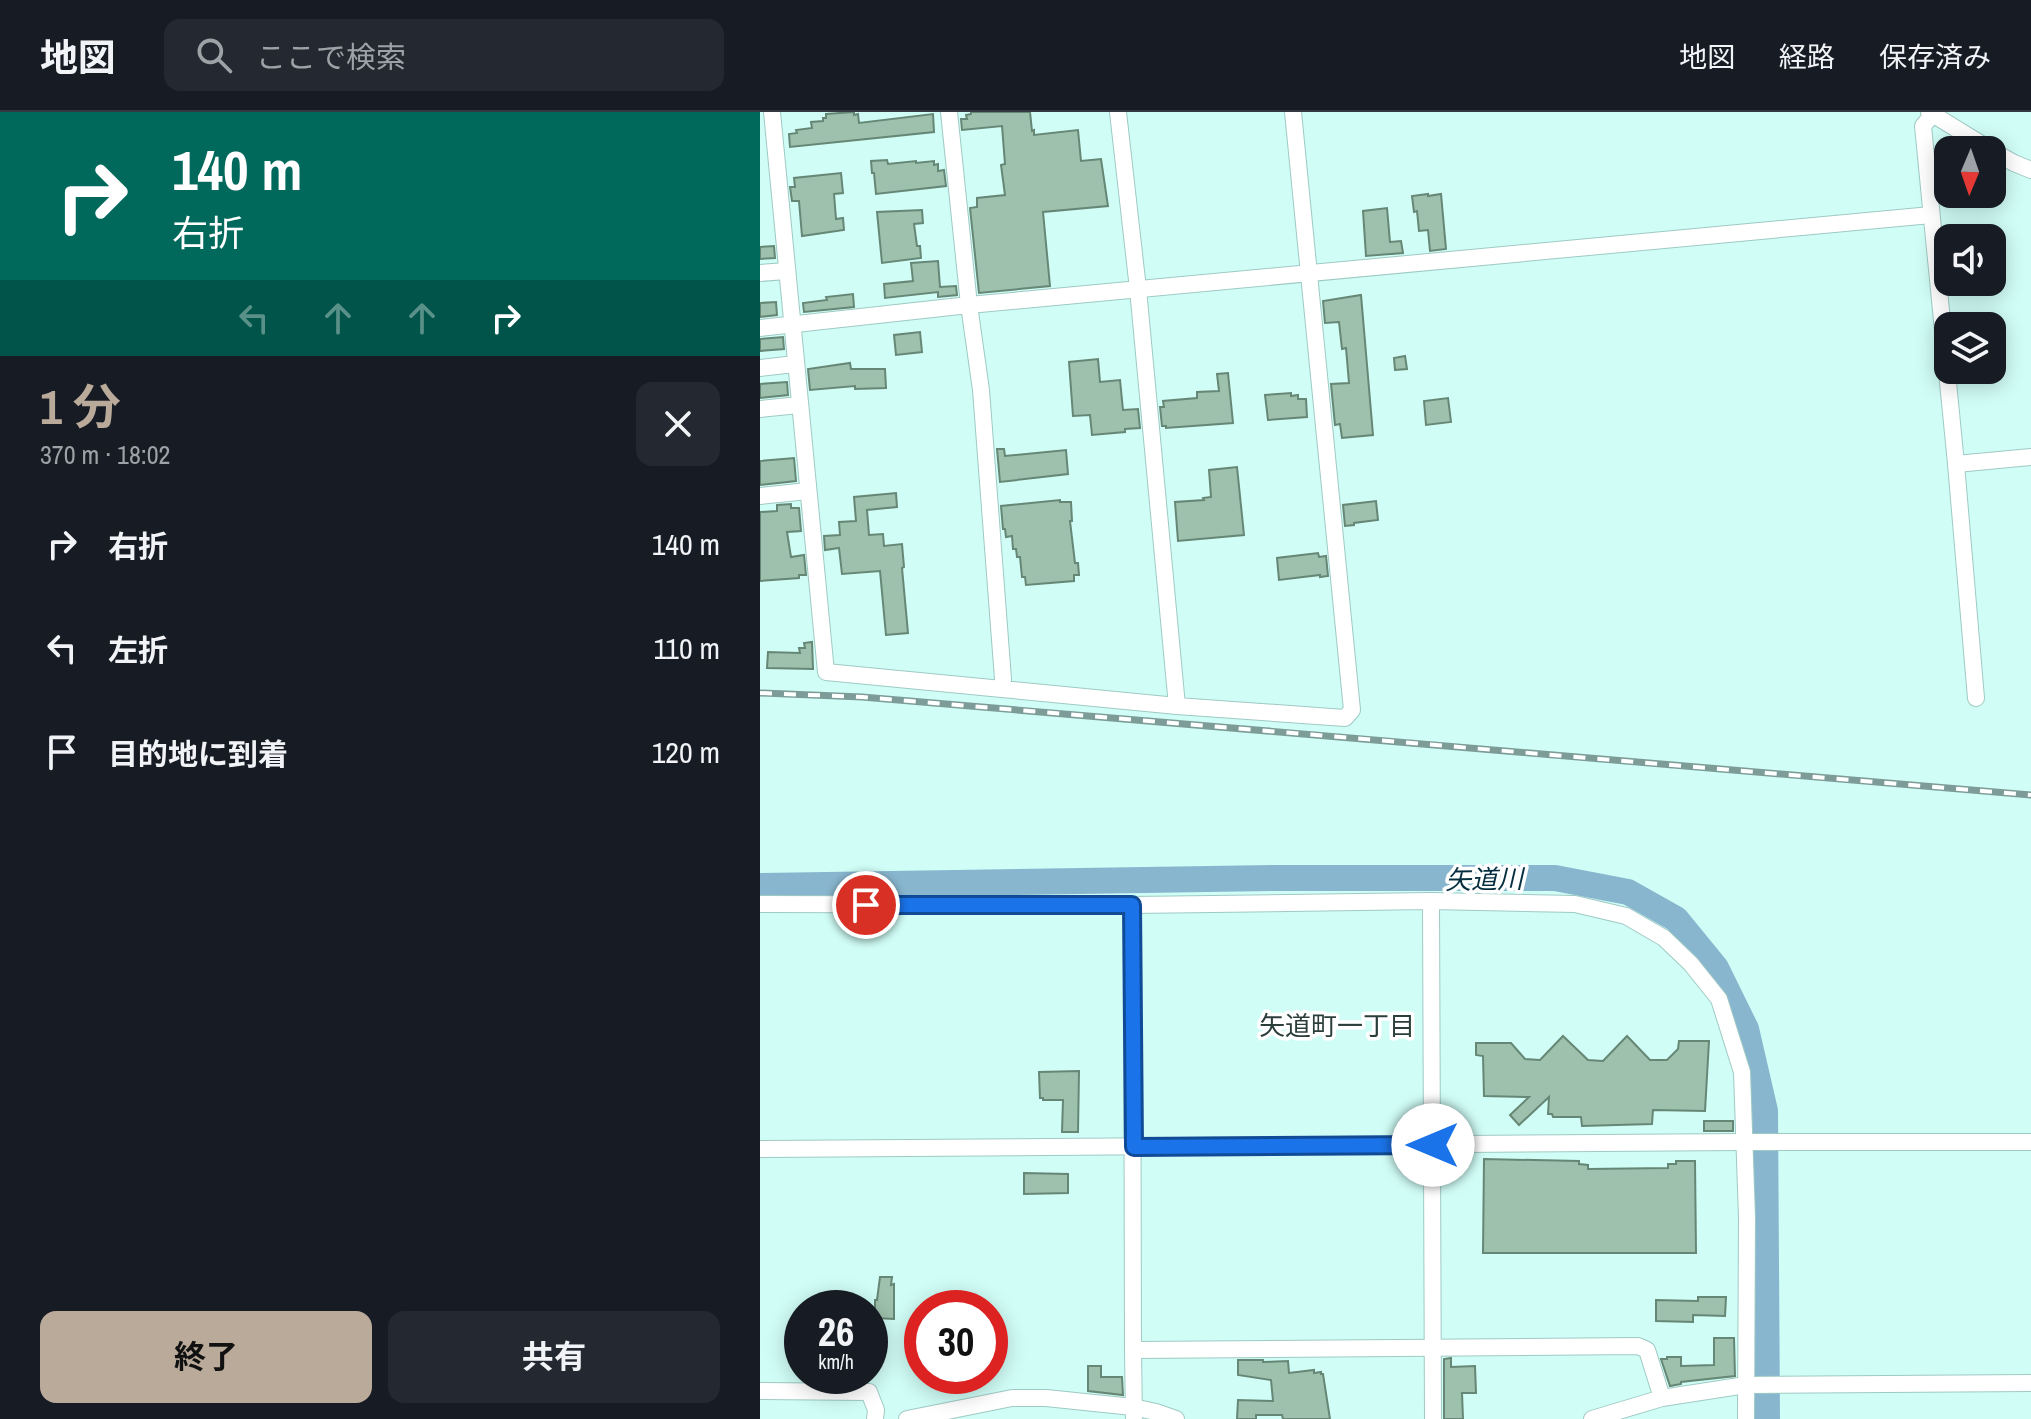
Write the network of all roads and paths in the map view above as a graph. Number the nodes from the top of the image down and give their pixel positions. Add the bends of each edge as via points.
1 (772, 112) edge
2 (949, 112) edge
3 (1118, 112) edge
4 (1293, 112) edge
5 (1931, 113) edge
6 (1969, 136) edge
7 (2006, 158) edge
8 (2031, 170) edge
9 (1931, 215) junction
10 (787, 271) junction
11 (760, 273) edge
12 (1308, 274) junction
13 (1138, 289) junction
14 (969, 305) junction
15 (791, 324) junction
16 (760, 328) edge
17 (795, 364) junction
18 (760, 368) edge
19 (799, 405) junction
20 (760, 409) edge
21 (2031, 457) edge
22 (1956, 464) junction
23 (808, 491) junction
24 (760, 496) edge
25 (1002, 689) junction
26 (1976, 698) dead end
27 (1177, 706) junction
28 (1431, 901) junction
29 (760, 904) edge
30 (1132, 905) junction
31 (1749, 1142) junction
32 (2031, 1142) edge
33 (1433, 1145) junction
34 (1134, 1147) junction
35 (760, 1149) edge
36 (1433, 1348) junction
37 (1133, 1350) junction
38 (2031, 1383) edge
39 (1749, 1384) junction
40 (760, 1391) edge
41 (1662, 1398) junction
42 (1134, 1413) edge
43 (876, 1414) edge
44 (894, 1419) edge
45 (907, 1419) edge
46 (1176, 1419) edge
47 (1433, 1419) edge
48 (1592, 1419) edge
49 (1746, 1419) edge

1 - 10 street
2 - 14 street
3 - 13 street
4 - 12 street
5 - 6 street
5 - 9 street via 1923,126
7 - 8 street
9 - 12 street
9 - 22 street
10 - 11 street
10 - 15 street
12 - 13 street
12 - 27 street via 1352,710 1345,718
13 - 14 street
13 - 27 street
14 - 15 street
14 - 25 street via 981,390
15 - 16 street
15 - 17 street
17 - 18 street
17 - 19 street
19 - 20 street
19 - 23 street
21 - 22 street
22 - 26 street
23 - 24 street
23 - 25 street via 826,672
25 - 27 street
28 - 30 street
28 - 31 street via 1575,904 1626,916 1664,938 1719,999 1742,1072
28 - 33 street
29 - 30 street
30 - 34 street
31 - 32 street
31 - 33 street
31 - 39 street
33 - 34 street
33 - 36 street
34 - 35 street
34 - 37 street
36 - 37 street
36 - 41 street via 1638,1346 1647,1350
36 - 47 street
37 - 42 street
38 - 39 street
39 - 41 street
39 - 49 street
40 - 43 street via 869,1392
41 - 48 street
42 - 45 street via 1046,1398 1012,1398
42 - 46 street via 1156,1412
43 - 44 street

